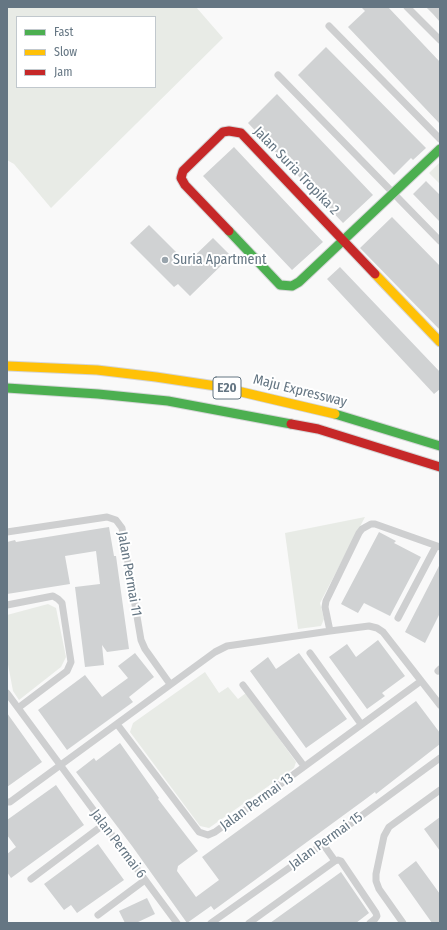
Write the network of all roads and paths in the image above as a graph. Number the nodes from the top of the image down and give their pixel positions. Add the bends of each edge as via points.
1 (407, 7) edge
2 (329, 26) dead end
3 (440, 40) edge
4 (278, 75) dead end
5 (440, 139) edge
6 (440, 149) edge
7 (393, 193) junction
8 (343, 240) junction
9 (440, 241) edge
10 (440, 342) edge
11 (7, 366) edge
12 (7, 388) edge
13 (440, 446) edge
14 (440, 468) edge
15 (7, 532) edge
16 (438, 546) edge
17 (7, 605) edge
18 (398, 618) dead end
19 (330, 631) junction
20 (310, 653) dead end
21 (422, 681) junction
22 (170, 684) junction
23 (243, 685) dead end
24 (7, 693) edge
25 (440, 705) edge
26 (18, 708) junction
27 (117, 724) junction
28 (361, 724) junction
29 (440, 758) edge
30 (60, 765) junction
31 (304, 766) junction
32 (440, 790) edge
33 (7, 802) edge
34 (103, 825) junction
35 (323, 844) junction
36 (335, 861) junction
37 (31, 879) dead end
38 (145, 880) junction
39 (98, 915) dead end
40 (177, 923) edge
41 (211, 923) edge
42 (249, 923) edge
43 (370, 923) edge
44 (403, 923) edge

1 - 3 street
2 - 5 street
4 - 7 street
6 - 7 main road
7 - 8 main road
7 - 9 street
8 - 8 main road, Jalan Suria Tropika 2 via 240,133 223,132 182,171 181,178 185,185 280,285 292,286 298,282
8 - 10 main road, Jalan Suria Tropika 2
11 - 13 main road, Maju Expressway / E20 via 97,370 216,386 337,414
12 - 14 main road, E20 via 152,400 248,415 318,429
15 - 22 street, Jalan Permai 11 via 107,517 116,520 122,528 141,640 145,650
16 - 18 street
16 - 19 street via 375,524 362,529 326,601
17 - 26 street via 53,596 58,598 62,604 71,662 67,671
19 - 21 street via 369,626 377,628 384,632
19 - 22 street via 227,646
20 - 28 street
21 - 25 street
21 - 28 street, Jalan Permai 13
22 - 27 street
23 - 31 street
24 - 26 street, Jalan Permai 6
26 - 30 street, Jalan Permai 6
27 - 30 street
27 - 31 street, Jalan Permai 13 via 199,832 215,832
28 - 31 street, Jalan Permai 13
29 - 35 street, Jalan Permai 15
30 - 33 street
30 - 34 street, Jalan Permai 6
32 - 44 street via 389,827 384,836 376,881
34 - 37 street
34 - 38 street, Jalan Permai 6
35 - 36 street
35 - 41 street, Jalan Permai 15
36 - 42 street
36 - 43 street via 341,861 376,913 376,919
38 - 39 street
38 - 40 street, Jalan Permai 6

